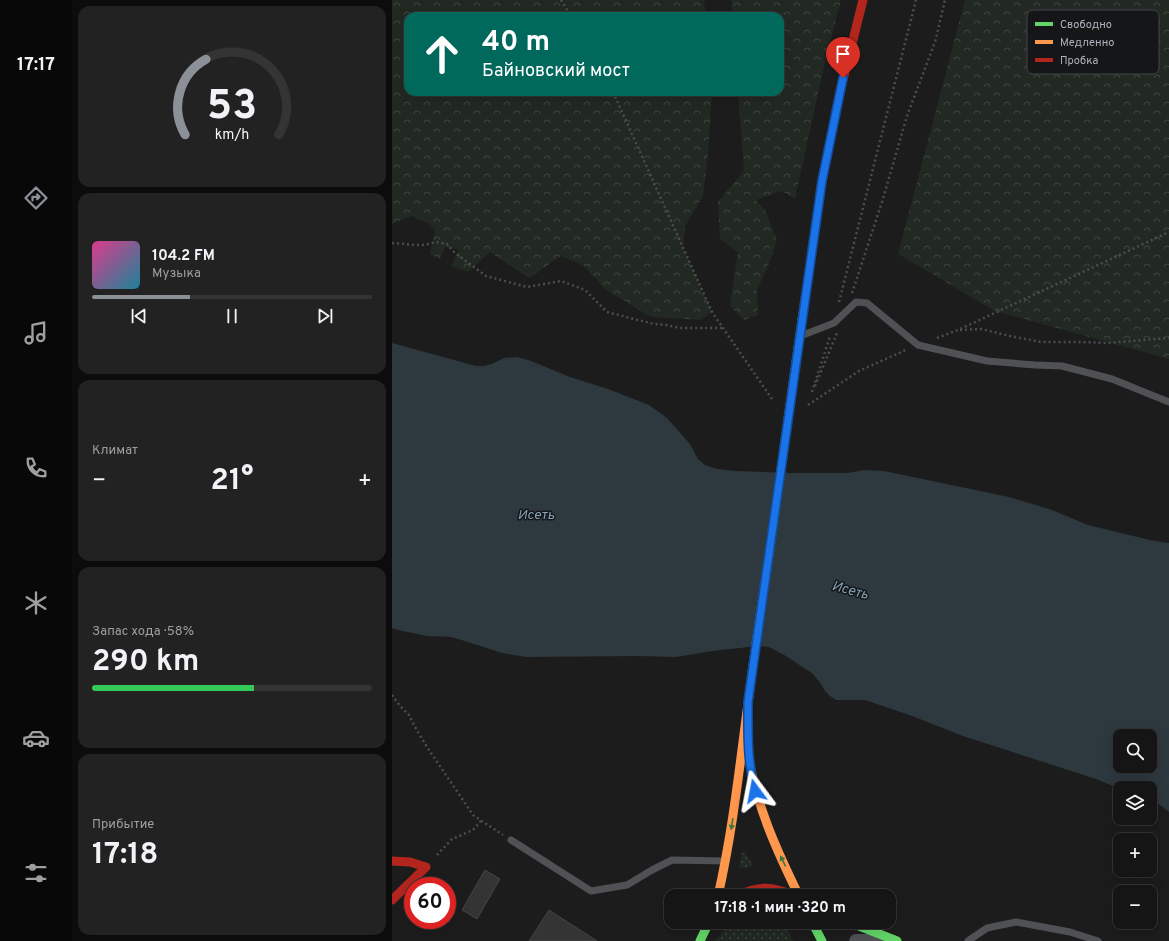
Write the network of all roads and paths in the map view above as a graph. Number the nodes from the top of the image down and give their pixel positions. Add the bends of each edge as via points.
1 (561, 0) edge
2 (863, 0) edge
3 (916, 0) edge
4 (945, 0) edge
5 (568, 12) edge
6 (615, 96) edge
7 (1169, 232) edge
8 (392, 243) edge
9 (846, 311) junction
10 (834, 323) junction
11 (722, 328) junction
12 (958, 330) junction
13 (837, 333) dead end
14 (799, 336) junction
15 (1169, 338) edge
16 (918, 345) junction
17 (774, 401) dead end
18 (1169, 402) edge
19 (807, 406) junction
20 (392, 695) edge
21 (748, 698) junction
22 (481, 820) junction
23 (511, 840) joint
24 (392, 861) edge
25 (726, 861) junction
26 (426, 867) junction
27 (720, 889) edge
28 (757, 889) edge
29 (778, 889) edge
30 (796, 889) edge
31 (392, 900) edge
32 (706, 929) edge
33 (816, 929) edge
34 (867, 929) edge
35 (700, 941) edge
36 (822, 941) edge
37 (856, 941) edge
38 (885, 941) edge
39 (897, 941) edge
40 (968, 941) edge
41 (1098, 941) edge

1 - 5 path
2 - 14 main road via 840,92 822,181
3 - 10 path
4 - 9 path via 935,42 907,116
6 - 11 path via 712,312
7 - 12 path
8 - 11 path via 446,244 486,276 527,287 561,281 585,290 607,312 680,328
9 - 10 lane
9 - 16 lane via 856,302 867,303
10 - 14 lane
10 - 19 path
11 - 17 path
12 - 15 path via 981,329 1041,342 1107,343
12 - 16 path
13 - 19 path
14 - 21 main road
16 - 18 lane via 987,361 1062,366 1112,379
16 - 19 path via 859,371
20 - 22 path via 410,715 427,747 473,815
21 -> 25 main road
30 -> 21 main road via 774,844 752,780 748,751
22 - 23 path
22 - 26 path via 472,830 452,839
23 - 25 lane via 591,891 627,885 672,860
24 - 26 main road via 410,862
25 - 27 main road
26 - 31 main road
28 - 29 main road
32 - 35 main road
33 - 36 main road
34 - 39 main road
37 - 38 street
40 - 41 lane via 987,928 1016,922 1070,932

